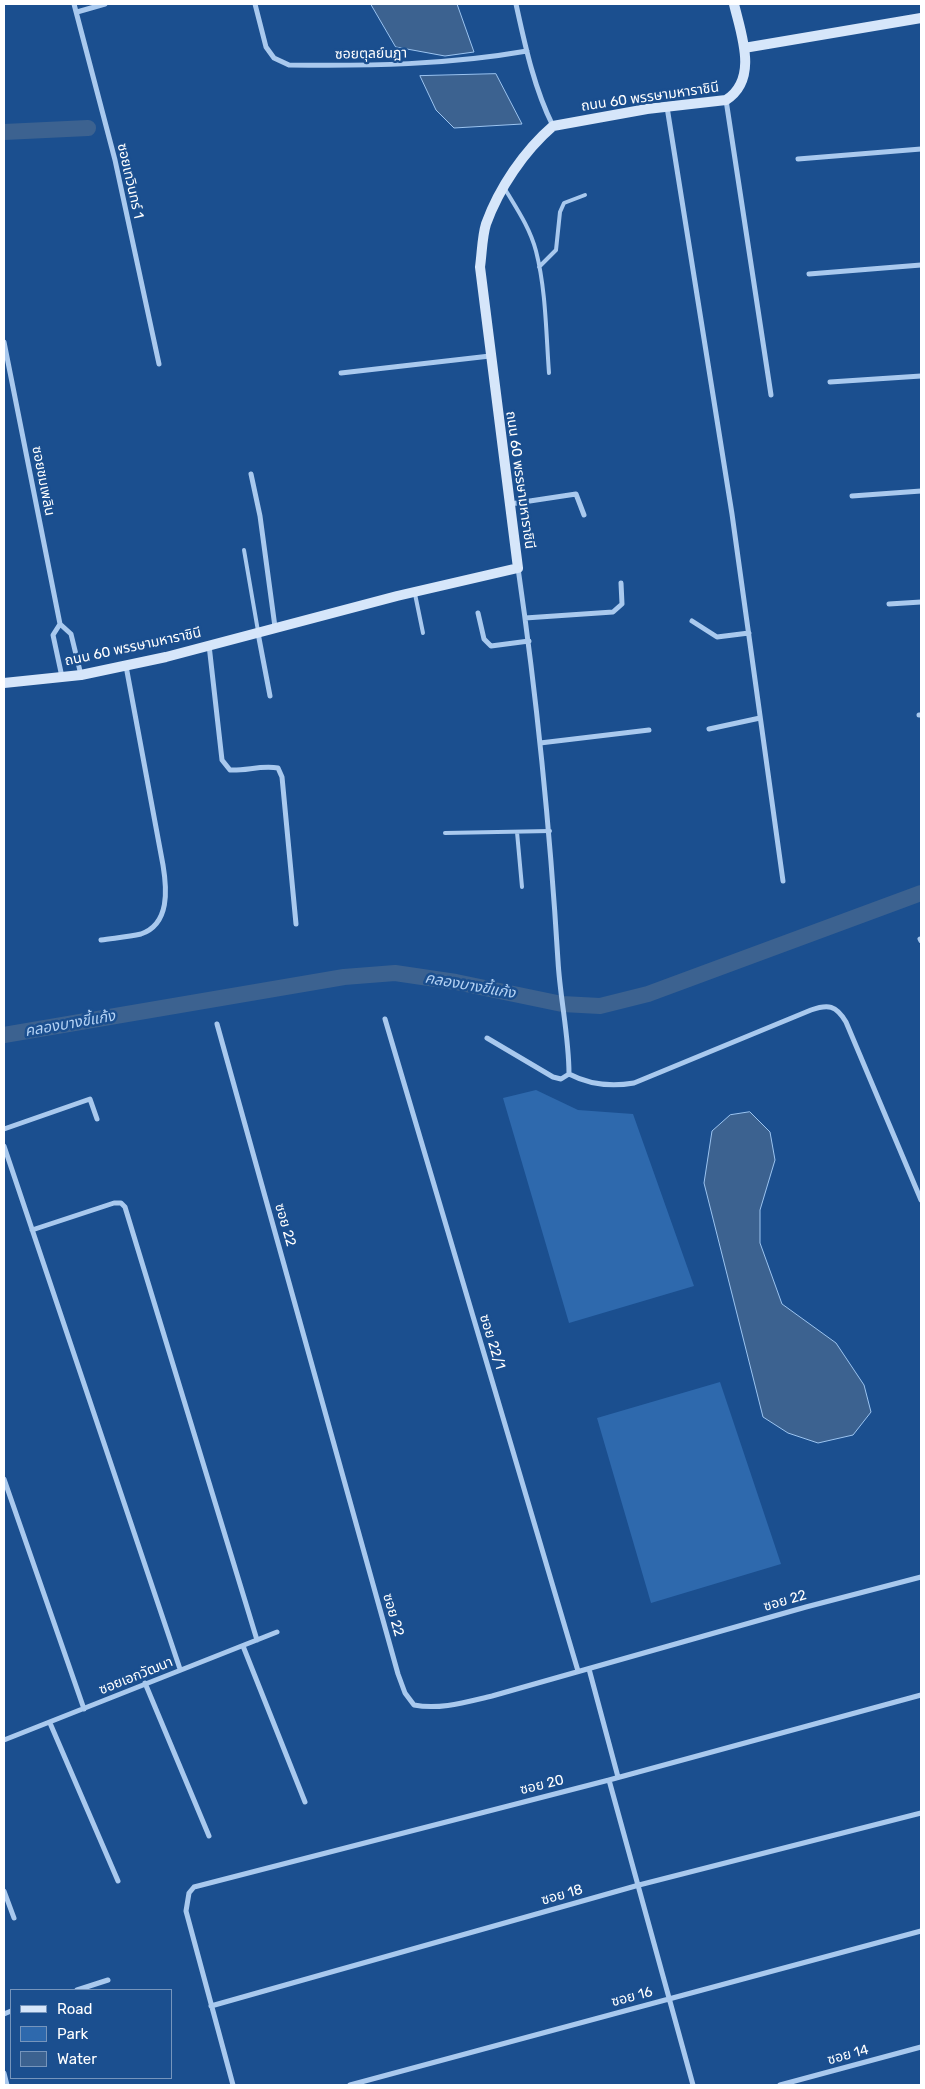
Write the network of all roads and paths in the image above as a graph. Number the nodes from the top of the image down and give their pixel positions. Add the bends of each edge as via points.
1 (74, 4) edge
2 (105, 4) edge
3 (255, 4) edge
4 (516, 4) edge
5 (734, 4) edge
6 (77, 12) junction
7 (921, 18) edge
8 (744, 48) junction
9 (527, 51) junction
10 (726, 100) junction
11 (667, 107) junction
12 (553, 126) junction
13 (921, 149) edge
14 (798, 158) dead end
15 (504, 187) junction
16 (584, 195) dead end
17 (921, 265) edge
18 (539, 267) junction
19 (809, 274) dead end
20 (4, 342) edge
21 (490, 356) junction
22 (159, 364) dead end
23 (341, 373) dead end
24 (549, 373) dead end
25 (921, 376) edge
26 (830, 382) dead end
27 (772, 395) dead end
28 (251, 474) dead end
29 (921, 491) edge
30 (852, 496) dead end
31 (510, 504) junction
32 (584, 515) dead end
33 (244, 550) dead end
34 (518, 568) junction
35 (621, 583) dead end
36 (414, 592) junction
37 (921, 602) edge
38 (889, 604) dead end
39 (478, 613) dead end
40 (525, 618) junction
41 (692, 622) dead end
42 (60, 624) junction
43 (275, 627) junction
44 (258, 632) junction
45 (423, 633) dead end
46 (749, 633) junction
47 (528, 641) junction
48 (209, 645) junction
49 (126, 666) junction
50 (80, 675) junction
51 (62, 677) junction
52 (4, 683) edge
53 (270, 696) dead end
54 (760, 718) junction
55 (708, 729) dead end
56 (649, 730) dead end
57 (540, 743) junction
58 (550, 831) junction
59 (517, 832) junction
60 (445, 833) dead end
61 (783, 881) dead end
62 (522, 887) dead end
63 (296, 924) dead end
64 (101, 940) dead end
65 (385, 1019) dead end
66 (217, 1024) dead end
67 (487, 1038) dead end
68 (569, 1074) junction
69 (97, 1119) dead end
70 (4, 1129) edge
71 (4, 1146) edge
72 (921, 1200) edge
73 (32, 1230) junction
74 (4, 1479) edge
75 (921, 1578) edge
76 (276, 1632) dead end
77 (257, 1640) junction
78 (243, 1646) junction
79 (590, 1668) junction
80 (180, 1669) junction
81 (578, 1671) junction
82 (145, 1683) junction
83 (921, 1695) edge
84 (84, 1709) junction
85 (50, 1723) junction
86 (4, 1740) edge
87 (618, 1777) junction
88 (609, 1780) junction
89 (305, 1802) dead end
90 (921, 1813) edge
91 (209, 1836) dead end
92 (118, 1881) dead end
93 (640, 1885) junction
94 (4, 1891) edge
95 (14, 1918) dead end
96 (921, 1931) edge
97 (108, 1980) dead end
98 (80, 1989) edge
99 (670, 1998) junction
100 (211, 2006) junction
101 (921, 2047) edge
102 (4, 2074) edge
103 (7, 2085) edge
104 (233, 2085) edge
105 (350, 2085) edge
106 (693, 2085) edge
107 (780, 2085) edge

1 - 6 street, ซอยเทวินทร์ 1
2 - 6 street
3 - 9 street, ซอยตุลย์นฎา via 266,47 274,58 289,65 398,66
4 - 9 street
5 - 8 street, ถนน 60 พรรษามหาราชินี
6 - 22 street, ซอยเทวินทร์ 1 via 115,160
7 - 8 street
8 - 10 street, ถนน 60 พรรษามหาราชินี via 746,66 741,84
9 - 12 street
10 - 11 street, ถนน 60 พรรษามหาราชินี
10 - 27 street
11 - 12 street, ถนน 60 พรรษามหาราชินี
11 - 46 street
12 - 15 street, ถนน 60 พรรษามหาราชินี via 511,173
13 - 14 street
15 - 18 lane via 523,218
15 - 21 street, ถนน 60 พรรษามหาราชินี via 486,226 480,267
16 - 18 lane via 564,203 556,250
17 - 19 street
18 - 24 lane
20 - 42 street, ซอยชมเพลิน
21 - 23 street
21 - 31 street, ถนน 60 พรรษามหาราชินี
25 - 26 street
28 - 43 street
29 - 30 street
31 - 32 street via 576,494
31 - 34 street, ถนน 60 พรรษามหาราชินี
33 - 44 lane
34 - 36 street, ถนน 60 พรรษามหาราชินี
34 - 40 street
35 - 40 street via 622,604 613,612
36 - 43 street, ถนน 60 พรรษามหาราชินี
36 - 45 lane
37 - 38 street
39 - 47 street via 484,639 491,646
40 - 47 street
41 - 46 street via 717,637
42 - 50 street, ซอยชมเพลิน via 71,634
42 - 51 street, ซอยชมเพลิน via 53,635
43 - 44 street, ถนน 60 พรรษามหาราชินี
44 - 48 street, ถนน 60 พรรษามหาราชินี
44 - 53 street
46 - 54 street
47 - 57 street
48 - 49 street, ถนน 60 พรรษามหาราชินี
48 - 63 street via 222,760 230,770 265,766 278,768 282,777
49 - 50 street, ถนน 60 พรรษามหาราชินี
49 - 64 street via 163,865 165,904 155,926 142,933
50 - 51 street, ถนน 60 พรรษามหาราชินี
51 - 52 street, ถนน 60 พรรษามหาราชินี
54 - 55 street
54 - 61 street
56 - 57 street
57 - 58 street
58 - 59 lane
58 - 68 street via 560,1000
59 - 60 lane
59 - 62 lane
65 - 81 street, ซอย 22/1
66 - 81 street, ซอย 22 via 405,1693 414,1704 428,1707 451,1705
67 - 68 street via 553,1077
68 - 72 street via 599,1084 619,1086 634,1083 811,1010 833,1006 846,1022
69 - 70 street via 90,1099
71 - 73 street
73 - 77 street via 114,1202 125,1208
73 - 80 street
74 - 84 street
75 - 79 street, ซอย 22
76 - 77 street, ซอยเอกวัฒนา
77 - 78 street, ซอยเอกวัฒนา
78 - 80 street, ซอยเอกวัฒนา
78 - 89 street
79 - 81 street, ซอย 22
79 - 87 street
80 - 82 street, ซอยเอกวัฒนา
82 - 84 street, ซอยเอกวัฒนา
82 - 91 street
83 - 87 street, ซอย 20
84 - 85 street, ซอยเอกวัฒนา
85 - 86 street, ซอยเอกวัฒนา
85 - 92 street
87 - 88 street, ซอย 20
88 - 93 street
88 - 100 street, ซอย 20 via 194,1887 189,1893 186,1911
90 - 93 street, ซอย 18
93 - 99 street
93 - 100 street, ซอย 18
94 - 95 street
96 - 99 street, ซอย 16
97 - 98 street
99 - 105 street, ซอย 16
99 - 106 street
100 - 104 street
101 - 107 street, ซอย 14
102 - 103 street

